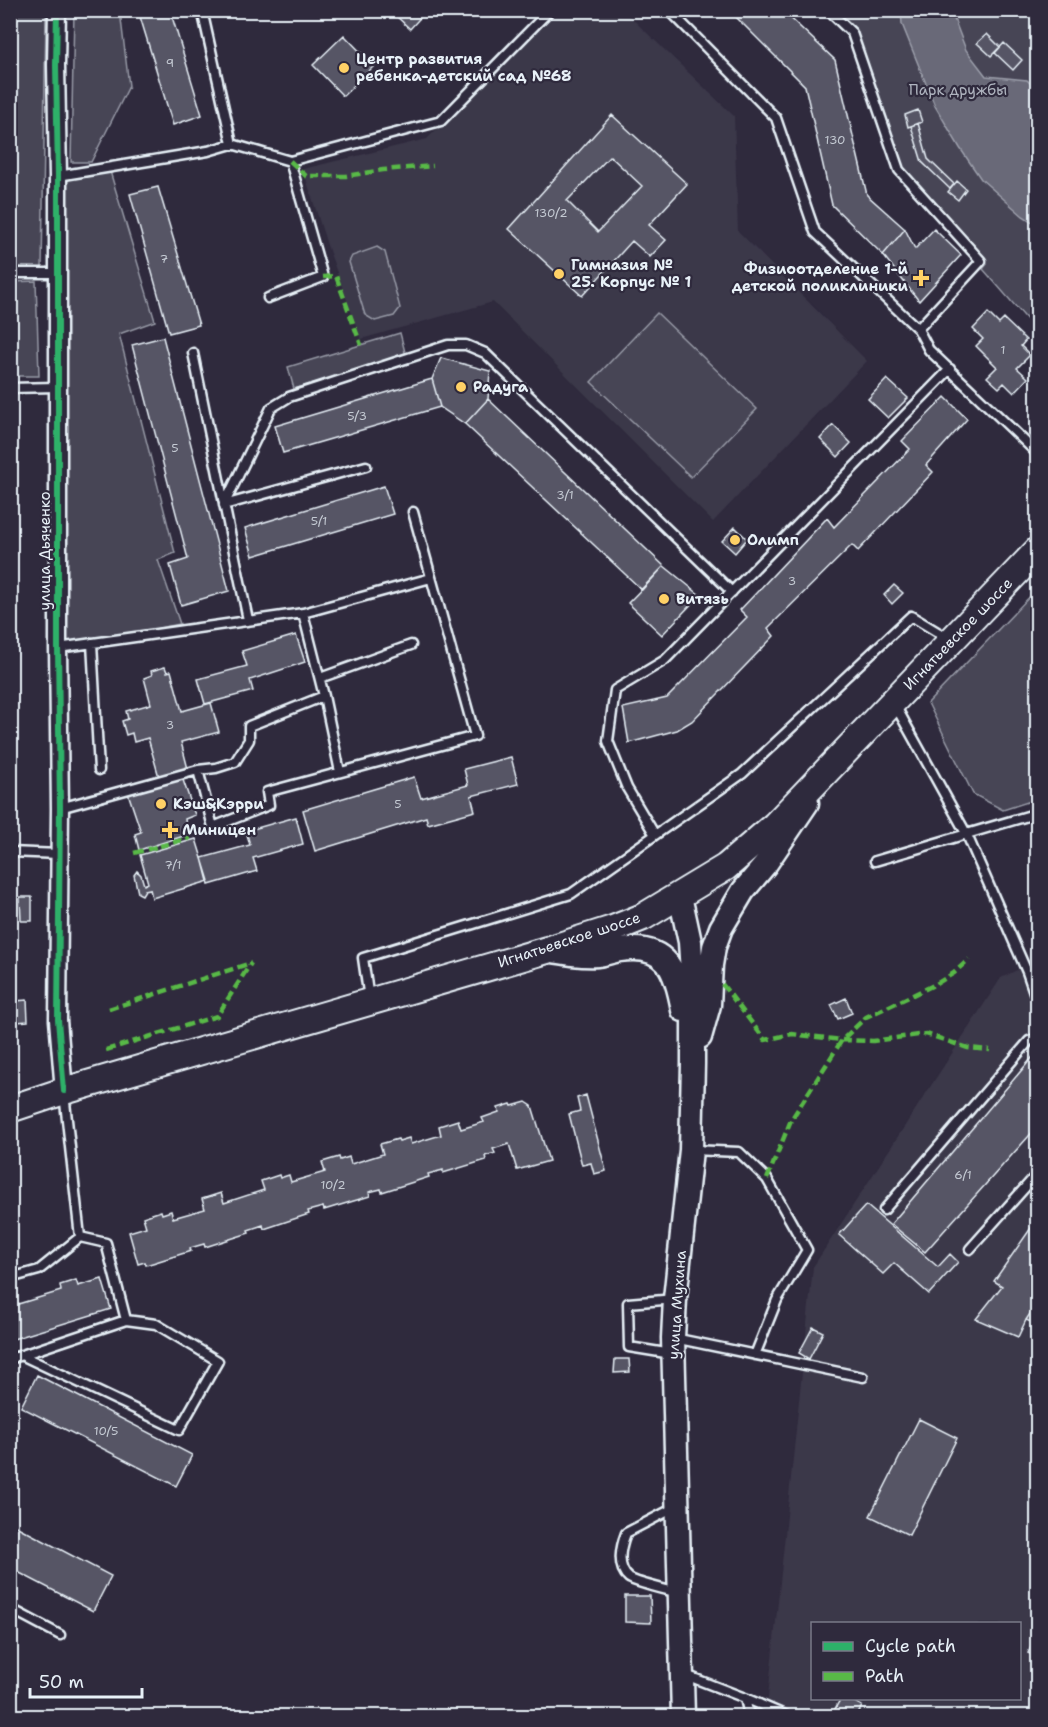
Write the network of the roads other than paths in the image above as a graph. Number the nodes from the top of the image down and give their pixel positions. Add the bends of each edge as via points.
1 (57, 10) edge
2 (202, 10) edge
3 (550, 10) edge
4 (669, 10) edge
5 (828, 10) edge
6 (232, 144) junction
7 (290, 161) junction
8 (58, 176) junction
9 (10, 273) edge
10 (58, 273) junction
11 (268, 298) dead end
12 (918, 329) junction
13 (193, 354) dead end
14 (950, 369) junction
15 (57, 387) junction
16 (10, 388) edge
17 (1037, 450) edge
18 (366, 466) dead end
19 (224, 505) junction
20 (413, 513) dead end
21 (1038, 550) edge
22 (431, 578) junction
23 (732, 591) junction
24 (303, 612) junction
25 (248, 620) junction
26 (951, 640) junction
27 (92, 643) junction
28 (411, 645) dead end
29 (58, 648) junction
30 (320, 678) junction
31 (324, 696) junction
32 (893, 702) junction
33 (835, 763) junction
34 (99, 770) dead end
35 (198, 770) junction
36 (340, 772) junction
37 (60, 808) junction
38 (1038, 813) edge
39 (655, 835) junction
40 (967, 835) junction
41 (10, 852) edge
42 (59, 854) junction
43 (875, 861) dead end
44 (680, 896) junction
45 (547, 950) junction
46 (1038, 967) edge
47 (1027, 972) junction
48 (369, 1001) junction
49 (1038, 1004) edge
50 (1038, 1038) edge
51 (693, 1065) junction
52 (64, 1091) junction
53 (10, 1109) edge
54 (691, 1150) junction
55 (1038, 1173) edge
56 (885, 1210) dead end
57 (80, 1237) junction
58 (970, 1249) dead end
59 (10, 1278) edge
60 (675, 1299) junction
61 (126, 1320) junction
62 (673, 1346) junction
63 (21, 1355) junction
64 (755, 1355) junction
65 (10, 1359) edge
66 (863, 1377) dead end
67 (677, 1506) junction
68 (680, 1593) junction
69 (10, 1611) edge
70 (60, 1635) dead end
71 (682, 1674) junction
72 (745, 1698) junction
73 (683, 1716) edge
74 (749, 1716) edge
75 (787, 1716) edge

1 - 8 street, улица Дьяченко
2 - 6 lane
3 - 7 lane via 441,121
4 - 12 lane via 776,118 815,232
5 - 12 lane via 852,33 899,170 981,261
6 - 7 lane
6 - 8 lane
7 - 11 lane via 324,281
8 - 10 street, улица Дьяченко
9 - 10 lane
10 - 15 street, улица Дьяченко
12 - 14 lane via 929,350
13 - 19 lane
14 - 17 lane
14 - 23 lane
15 - 16 lane
15 - 29 street, улица Дьяченко
18 - 19 lane
19 - 23 lane via 271,408 289,397 438,348 466,345 485,353
19 - 25 lane
20 - 22 lane
21 - 26 main road, Игнатьевское шоссе
22 - 24 lane
22 - 36 lane via 475,736
23 - 39 lane via 665,660 615,690 608,741 627,789
24 - 25 lane
24 - 30 lane
25 - 27 lane
26 - 32 main road, Игнатьевское шоссе
26 - 39 lane via 911,616 742,774
27 - 29 lane
27 - 34 lane
28 - 30 lane
29 - 37 street, улица Дьяченко
30 - 31 lane
31 - 35 lane via 249,726 249,740 235,762
31 - 36 lane
32 - 33 main road, Игнатьевское шоссе
32 - 40 lane
33 - 44 main road, Игнатьевское шоссе via 775,825 726,867
33 - 51 main road via 721,928 714,946 709,1005
35 - 36 lane via 213,827 269,806 267,792
35 - 37 lane
37 - 42 street, улица Дьяченко
38 - 40 lane
39 - 48 lane via 571,894 363,958
40 - 43 lane
40 - 47 lane
41 - 42 lane
42 - 52 street, улица Дьяченко via 58,1020
44 - 45 main road, Игнатьевское шоссе via 643,917
44 - 51 main road, улица Мухина via 690,942
45 - 48 main road, Игнатьевское шоссе
45 - 51 main road via 597,955 642,948 666,960 679,988
46 - 47 lane
47 - 49 lane
48 - 52 main road, Игнатьевское шоссе
50 - 56 lane via 1029,1041
51 - 54 main road, улица Мухина
52 - 53 main road, Игнатьевское шоссе
52 - 57 lane
54 - 60 main road, улица Мухина
54 - 64 lane via 739,1152 767,1179 807,1250 777,1300
55 - 58 lane
57 - 59 lane via 39,1270
57 - 61 lane via 106,1243
60 - 62 main road, улица Мухина
60 - 62 lane via 628,1303 629,1347
61 - 63 lane
61 - 63 lane via 156,1324 218,1361 179,1430
62 - 64 lane
62 - 67 main road, улица Мухина
63 - 65 lane
64 - 66 lane
67 - 68 main road, улица Мухина
67 - 68 lane via 626,1533 621,1558 622,1569 630,1579
68 - 71 main road, улица Мухина
69 - 70 lane
71 - 72 lane
71 - 73 main road, улица Мухина
72 - 74 lane
72 - 75 lane

